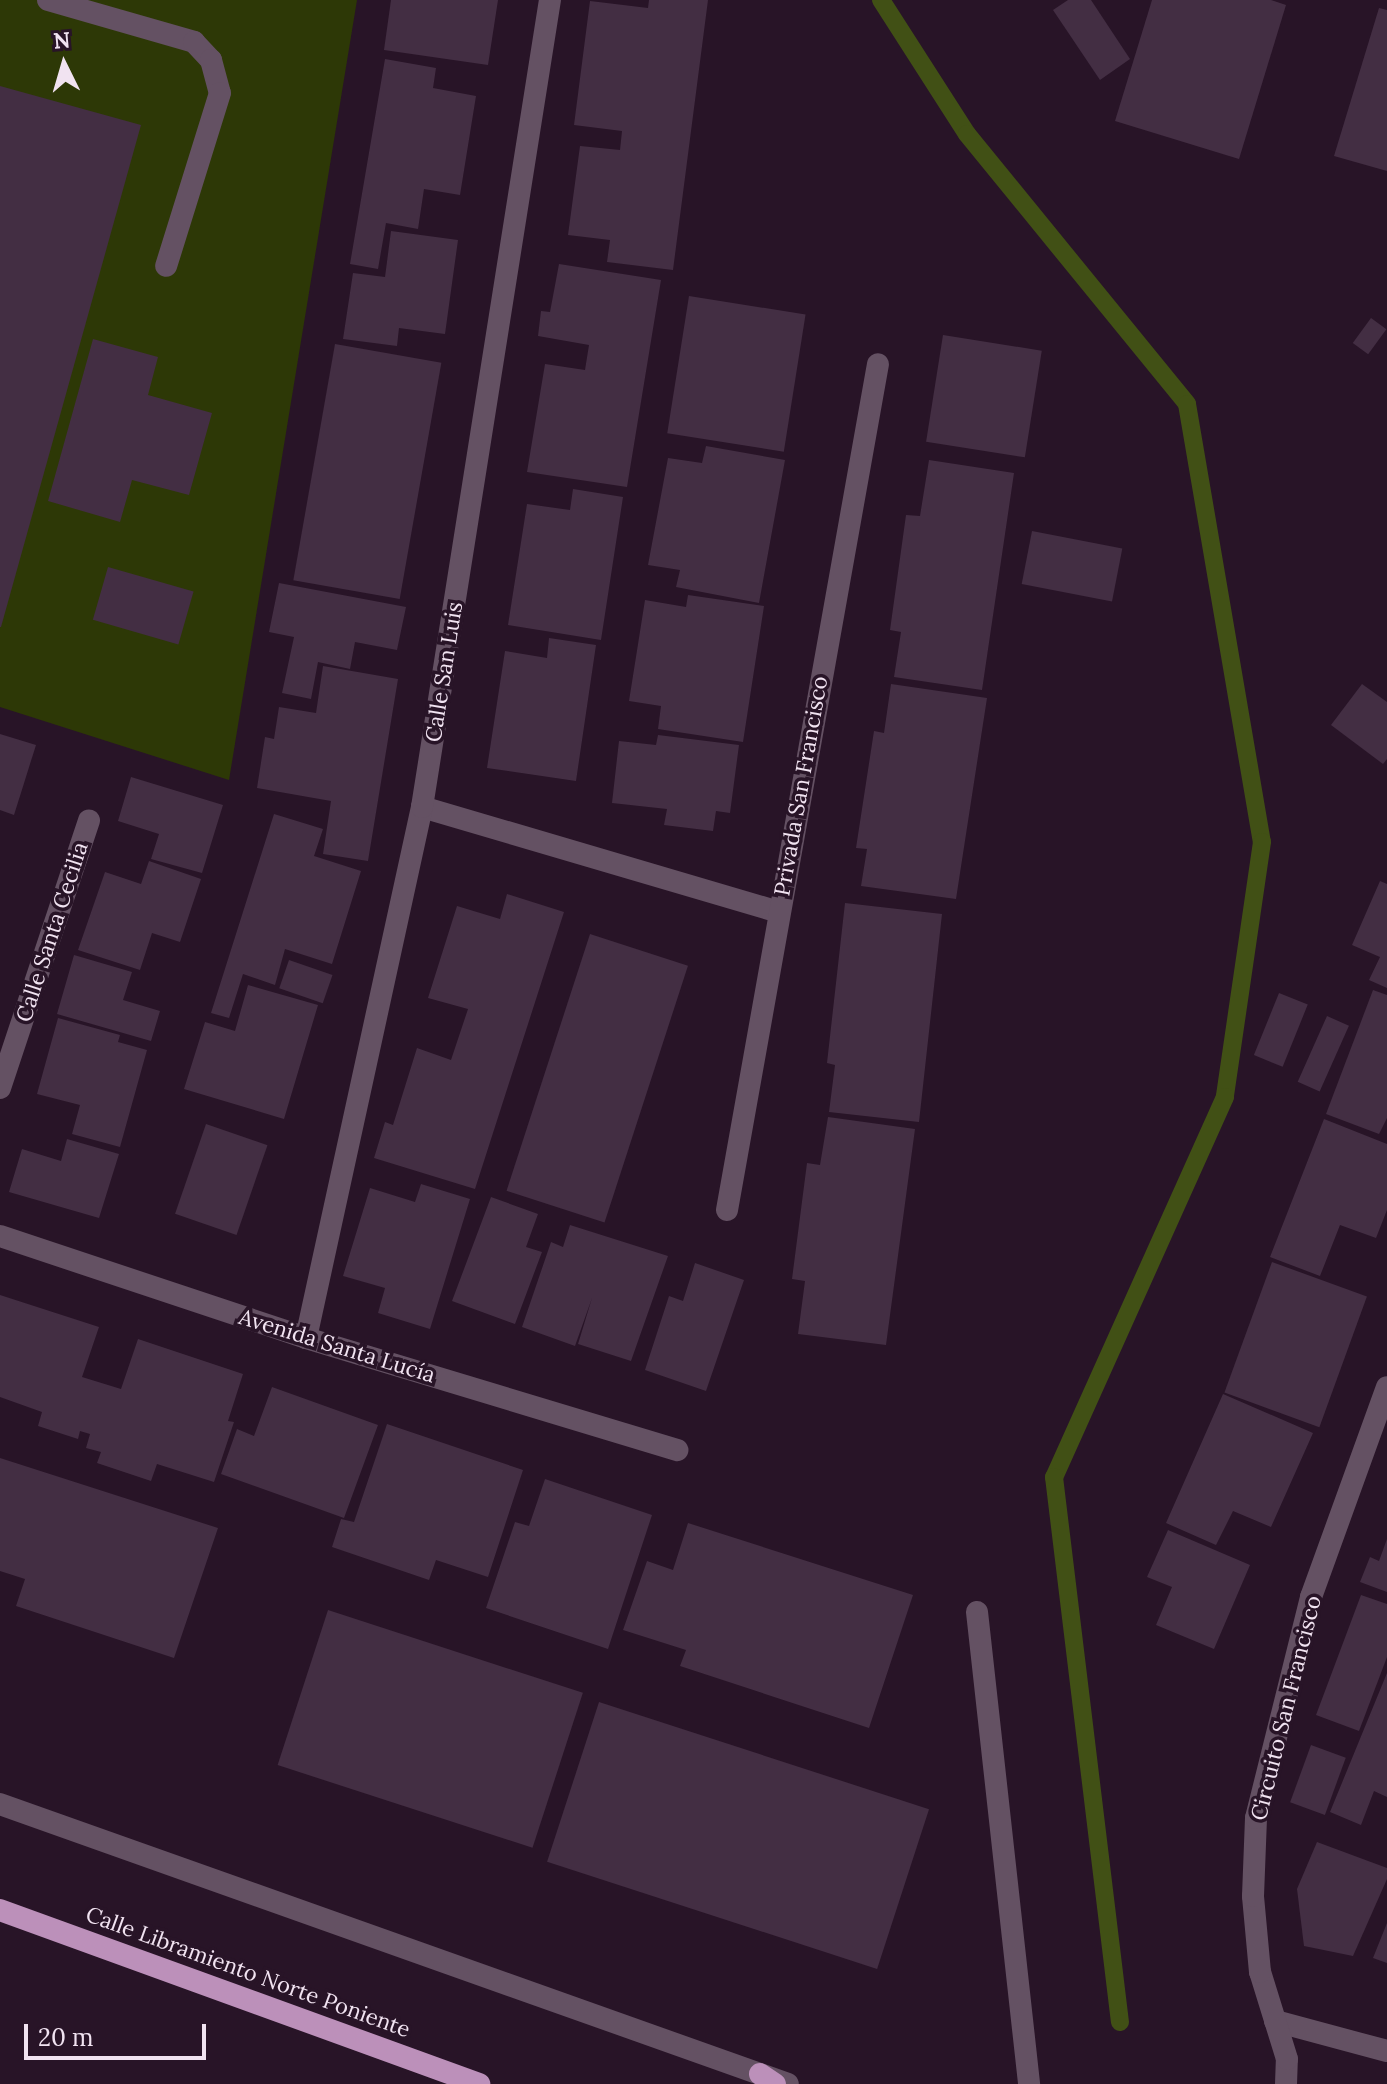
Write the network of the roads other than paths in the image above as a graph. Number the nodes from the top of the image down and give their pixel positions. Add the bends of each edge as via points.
1 (48, 0) edge
2 (550, 0) edge
3 (166, 266) dead end
4 (878, 364) dead end
5 (422, 807) junction
6 (89, 820) dead end
7 (778, 912) junction
8 (0, 1088) edge
9 (727, 1210) dead end
10 (0, 1236) edge
11 (306, 1338) junction
12 (1387, 1387) edge
13 (677, 1450) dead end
14 (977, 1612) dead end
15 (0, 1804) edge
16 (0, 1910) edge
17 (1275, 2021) junction
18 (1387, 2051) edge
19 (767, 2079) edge
20 (479, 2084) edge
21 (788, 2084) edge
22 (1029, 2084) edge
23 (1286, 2084) edge

1 - 3 street via 194,42 211,60 220,93
2 - 5 street, Calle San Luis
4 - 7 street, Privada San Francisco
5 - 7 street
5 - 11 street, Calle San Luis
6 - 8 street, Calle Santa Cecilia
7 - 9 street, Privada San Francisco
10 - 11 street, Avenida Santa Lucía
11 - 13 street, Avenida Santa Lucía
12 - 17 street, Circuito San Francisco via 1311,1597 1256,1818 1253,1896 1260,1972
14 - 22 street
15 - 19 street
16 - 20 highway, Calle Libramiento Norte Poniente
17 - 18 street
17 - 23 street, Circuito San Francisco via 1287,2059
19 - 21 street

